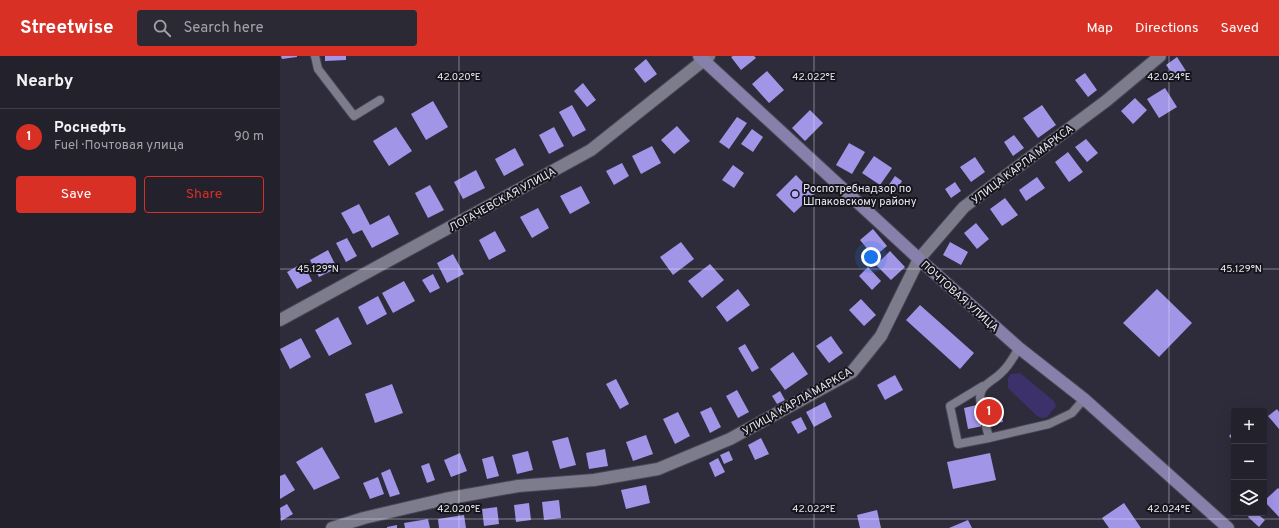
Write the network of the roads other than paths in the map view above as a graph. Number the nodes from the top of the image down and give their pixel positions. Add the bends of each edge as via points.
1 (315, 56) edge
2 (1160, 56) edge
3 (704, 57) edge
4 (380, 100) dead end
5 (919, 259) junction
6 (280, 320) edge
7 (1019, 348) junction
8 (983, 386) junction
9 (1084, 399) junction
10 (981, 404) dead end
11 (986, 426) dead end
12 (989, 438) junction
13 (332, 528) edge
14 (1228, 528) edge

1 - 4 lane via 318,69 354,116
2 - 5 street, УЛИЦА КАРЛА МАРКСА via 1106,102 964,207
3 - 5 main road, ПОЧТОВАЯ УЛИЦА
3 - 6 street, ЛОГАЧЕВСКАЯ УЛИЦА via 591,150
5 - 7 main road, ПОЧТОВАЯ УЛИЦА
5 - 13 street, УЛИЦА КАРЛА МАРКСА via 881,336 852,372 730,439 658,469 594,480 518,486 452,498
7 - 8 lane via 1003,372
7 - 9 main road, ПОЧТОВАЯ УЛИЦА
8 - 10 lane
8 - 12 lane via 950,406 958,444
9 - 12 lane via 1072,413 1049,424
9 - 14 main road, ПОЧТОВАЯ УЛИЦА
11 - 12 lane

